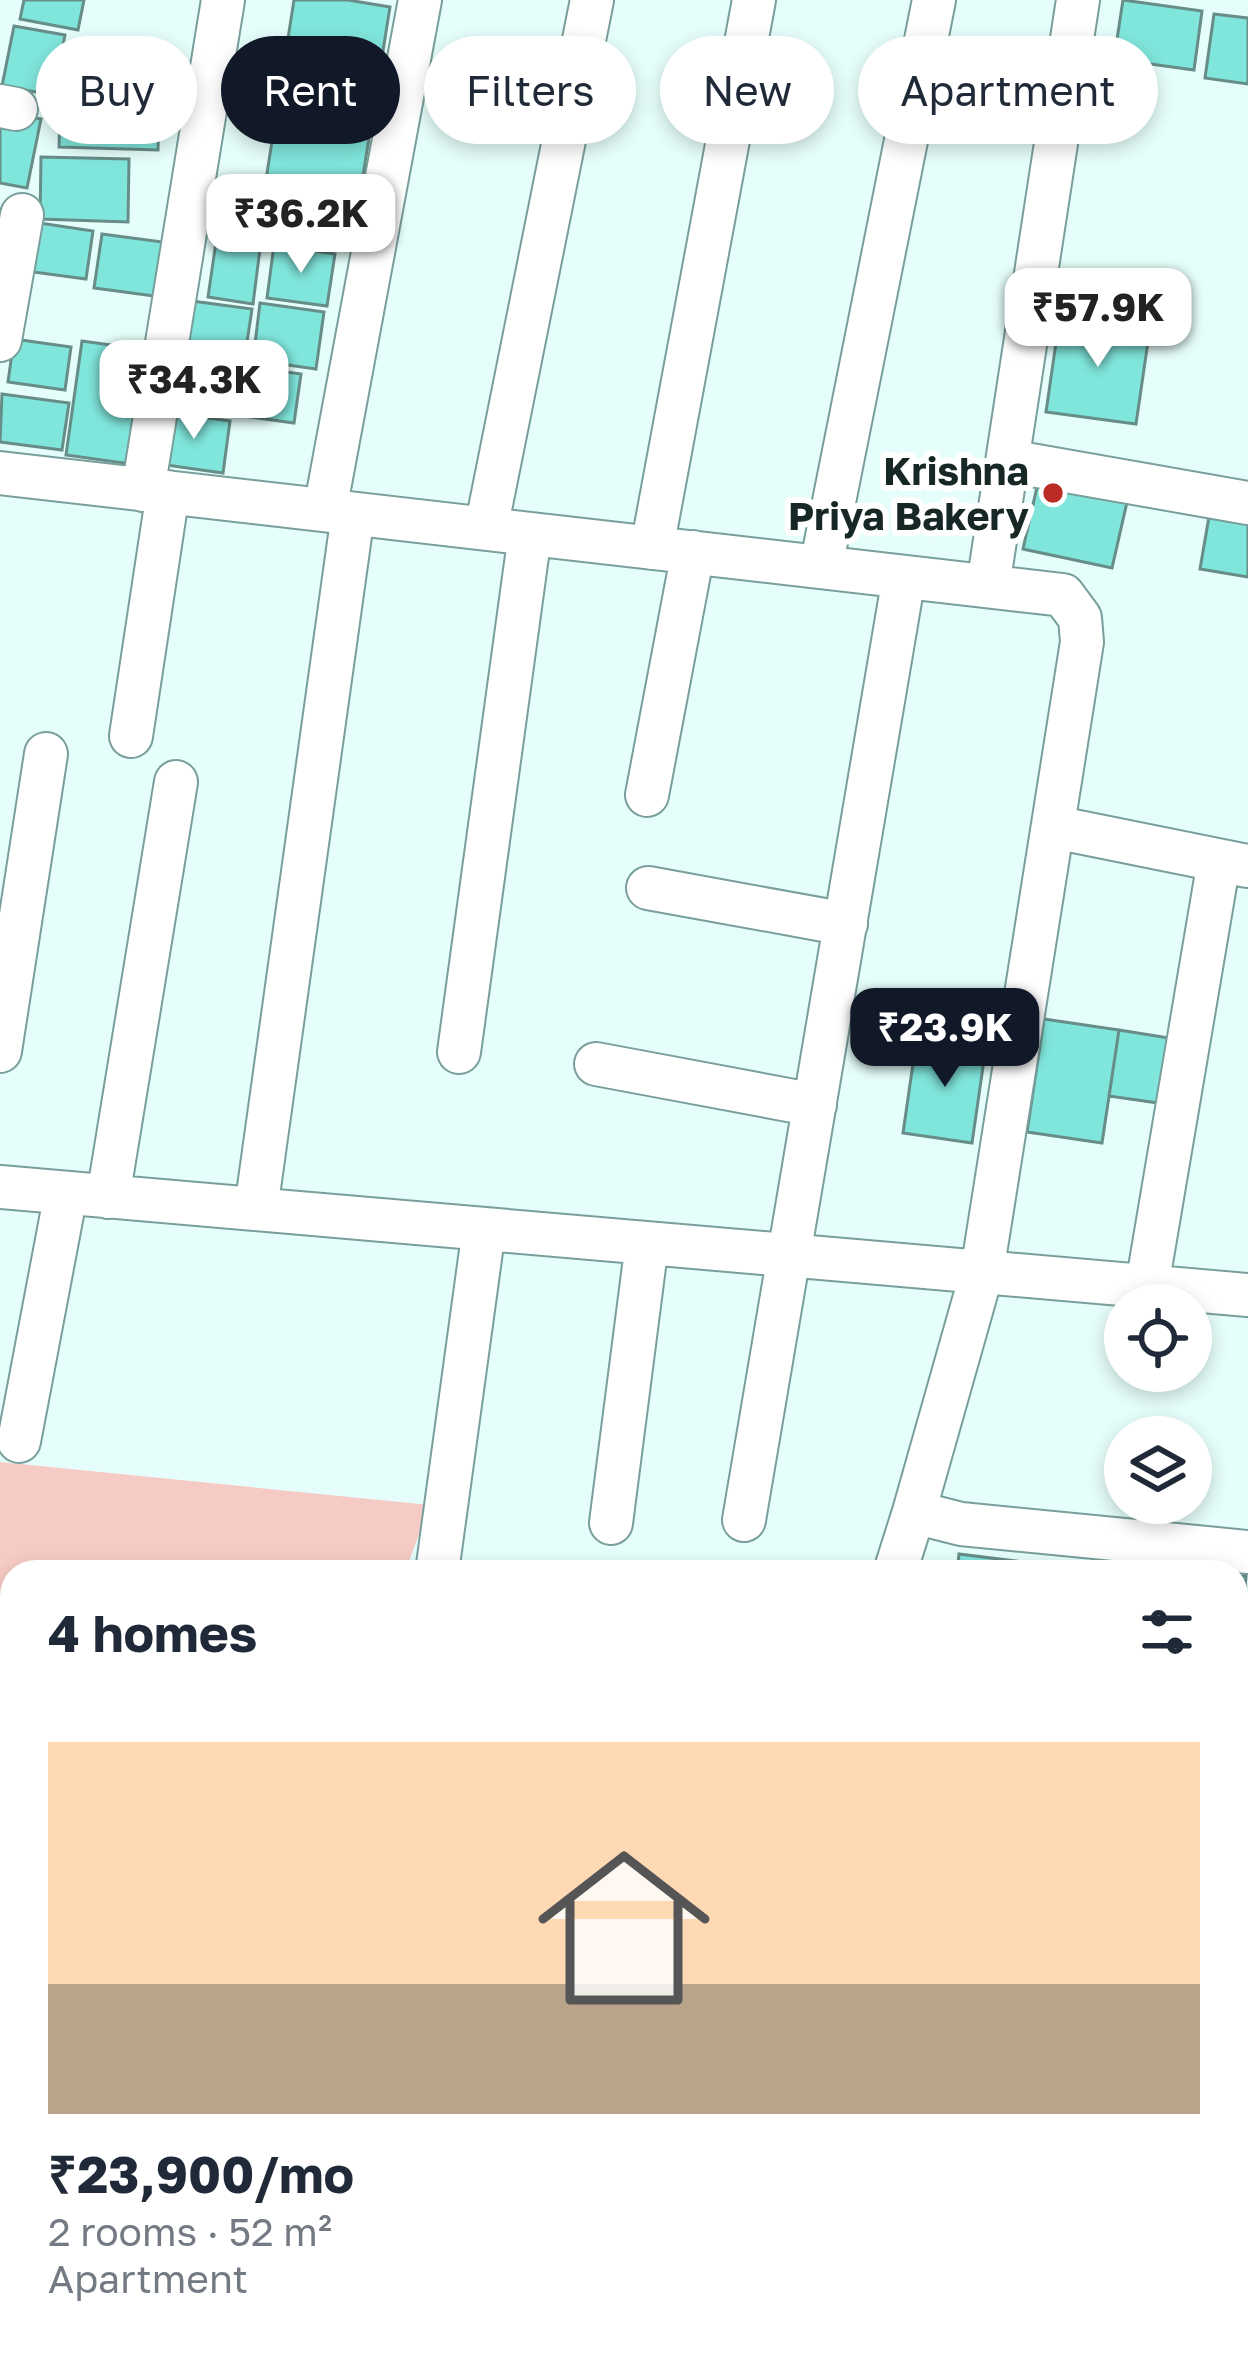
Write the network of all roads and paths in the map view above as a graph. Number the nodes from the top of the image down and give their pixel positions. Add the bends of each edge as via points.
1 (223, 0) edge
2 (420, 0) edge
3 (592, 0) edge
4 (754, 0) edge
5 (934, 0) edge
6 (1078, 0) edge
7 (22, 214) dead end
8 (0, 340) edge
9 (1009, 461) junction
10 (0, 473) edge
11 (155, 491) junction
12 (1248, 503) edge
13 (339, 512) junction
14 (486, 529) junction
15 (530, 533) junction
16 (672, 550) junction
17 (821, 567) junction
18 (904, 577) junction
19 (988, 586) junction
20 (131, 736) dead end
21 (46, 754) dead end
22 (176, 782) dead end
23 (647, 795) dead end
24 (1054, 827) junction
25 (1234, 864) edge
26 (648, 888) dead end
27 (846, 924) junction
28 (0, 1051) edge
29 (459, 1052) dead end
30 (596, 1064) dead end
31 (815, 1105) junction
32 (0, 1187) edge
33 (66, 1193) junction
34 (108, 1196) junction
35 (256, 1209) junction
36 (484, 1229) junction
37 (647, 1244) junction
38 (787, 1256) junction
39 (982, 1272) junction
40 (1123, 1284) edge
41 (1147, 1284) edge
42 (1212, 1292) edge
43 (1248, 1295) edge
44 (20, 1441) dead end
45 (914, 1512) junction
46 (744, 1520) dead end
47 (611, 1523) dead end
48 (1248, 1552) edge
49 (439, 1560) edge
50 (900, 1560) edge

1 - 11 street
2 - 13 street
3 - 14 street
4 - 16 street
5 - 17 street
6 - 9 street
7 - 8 street
9 - 12 street
9 - 19 street
10 - 11 street
11 - 13 street
11 - 20 street
13 - 14 street
13 - 35 street
14 - 15 street
15 - 16 street
15 - 29 street
16 - 17 street
16 - 23 street
17 - 18 street
18 - 19 street
18 - 27 street
19 - 24 street via 1064,595 1080,618
21 - 28 street
22 - 34 street
24 - 25 street
24 - 39 street
25 - 41 street
26 - 27 street
27 - 31 street
30 - 31 street
31 - 38 street
32 - 33 street
33 - 34 street
33 - 44 street
34 - 35 street
35 - 36 street
36 - 37 street
36 - 49 street
37 - 38 street
37 - 47 street
38 - 39 street
38 - 46 street
39 - 40 street
39 - 45 street
42 - 43 street
45 - 48 street via 961,1525
45 - 50 street

